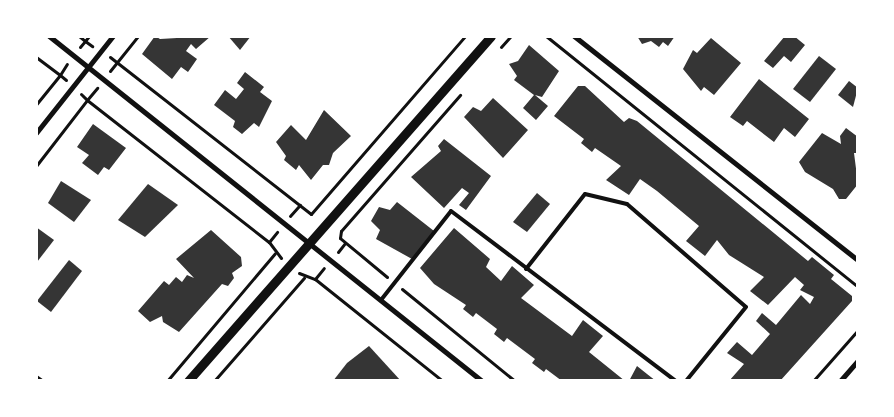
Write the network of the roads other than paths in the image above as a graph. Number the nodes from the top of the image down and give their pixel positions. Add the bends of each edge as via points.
1 (49, 36) edge
2 (113, 36) edge
3 (491, 36) edge
4 (574, 36) edge
5 (88, 68) junction
6 (36, 133) edge
7 (308, 242) junction
8 (858, 260) edge
9 (526, 269) junction
10 (381, 300) junction
11 (858, 360) edge
12 (188, 381) edge
13 (482, 381) edge
14 (676, 381) edge
15 (686, 381) edge
16 (840, 381) edge

1 - 5 street
2 - 5 street
3 - 7 street
4 - 8 street
5 - 6 street
5 - 7 street
7 - 10 street
7 - 12 street
9 - 10 lane via 451,211
9 - 14 lane
9 - 15 lane via 585,194 627,204 746,307
10 - 13 street
11 - 16 street

